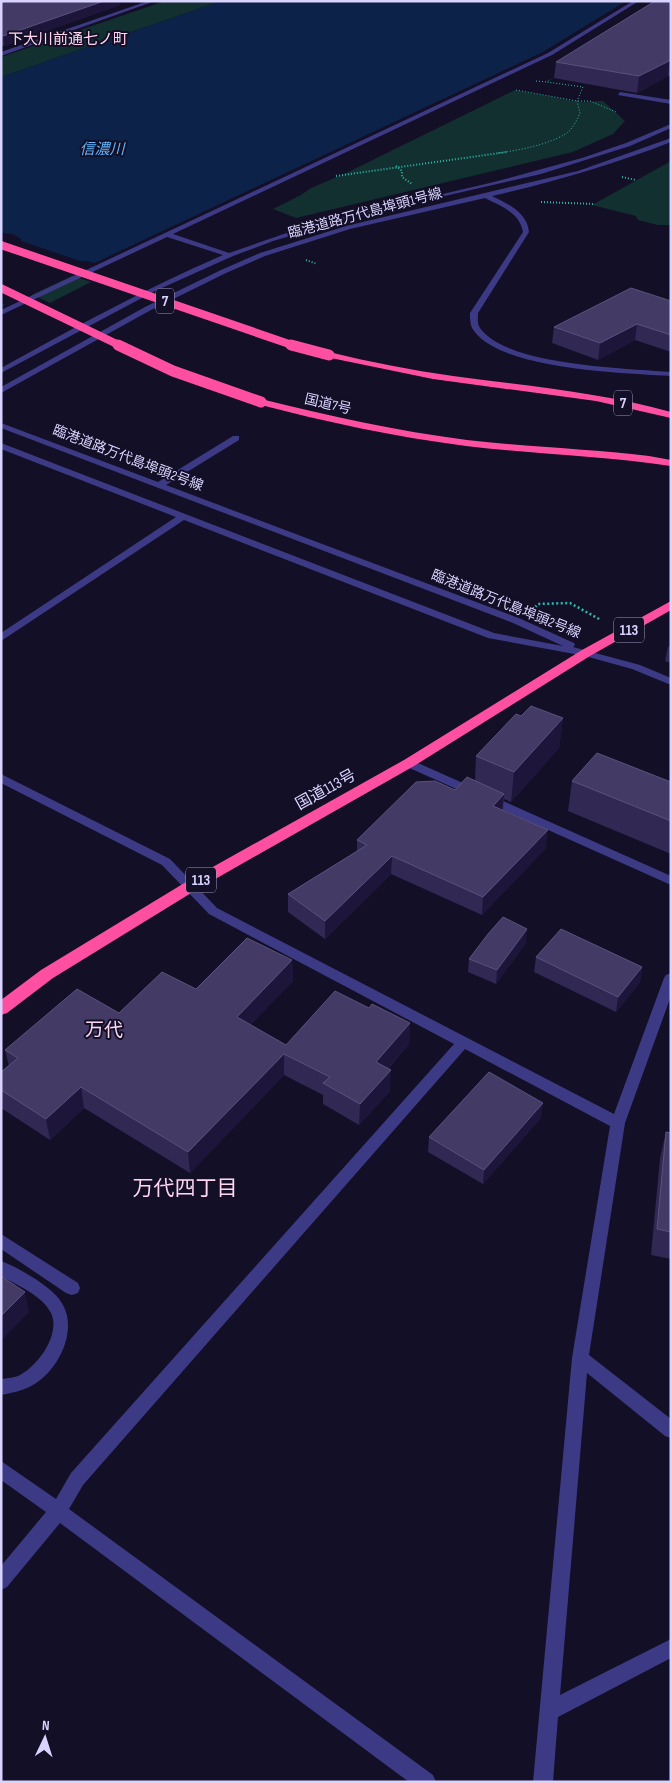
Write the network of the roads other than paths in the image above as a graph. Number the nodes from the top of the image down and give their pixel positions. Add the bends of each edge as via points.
1 (153, 1) edge
2 (637, 1) edge
3 (1, 54) edge
4 (620, 94) edge
5 (671, 102) edge
6 (671, 126) edge
7 (671, 140) edge
8 (472, 188) junction
9 (486, 196) junction
10 (165, 234) junction
11 (1, 245) edge
12 (229, 255) junction
13 (1, 288) edge
14 (1, 313) edge
15 (1, 371) edge
16 (671, 374) edge
17 (1, 391) edge
18 (671, 415) edge
19 (1, 425) edge
20 (236, 438) dead end
21 (1, 446) edge
22 (671, 465) edge
23 (159, 485) junction
24 (184, 516) junction
25 (671, 605) edge
26 (1, 638) edge
27 (586, 653) junction
28 (671, 682) edge
29 (409, 764) junction
30 (1, 778) edge
31 (671, 881) edge
32 (190, 886) junction
33 (671, 978) edge
34 (1, 1009) edge
35 (463, 1042) junction
36 (618, 1123) junction
37 (1, 1240) edge
38 (1, 1268) edge
39 (72, 1288) dead end
40 (580, 1358) junction
41 (1, 1387) edge
42 (671, 1430) edge
43 (1, 1469) edge
44 (58, 1511) junction
45 (1, 1581) edge
46 (671, 1648) edge
47 (549, 1711) junction
48 (426, 1782) edge
49 (543, 1782) edge

1 - 3 street
2 - 10 street via 550,54
4 - 5 street
6 - 8 street, 臨港道路万代島埠頭1号線 via 569,164
7 - 9 street, 臨港道路万代島埠頭1号線 via 572,175
8 - 9 street
8 - 12 street, 臨港道路万代島埠頭1号線 via 312,226
9 - 16 street via 524,220 526,232 474,313 474,322 482,335 500,348 546,361
9 - 17 street, 臨港道路万代島埠頭1号線 via 348,228 242,263 184,289
10 - 12 street
10 - 14 street
11 - 18 highway, 7, bridge via 329,356 402,371 616,401
12 - 15 street, 臨港道路万代島埠頭1号線 via 173,278
13 - 22 highway, 国道7号, bridge via 173,371 261,402 376,429 442,440 657,460
19 - 23 street, 臨港道路万代島埠頭2号線
20 - 23 street
21 - 24 street, 臨港道路万代島埠頭2号線
23 - 27 street, 臨港道路万代島埠頭2号線 via 517,621
24 - 26 street
24 - 27 street, 臨港道路万代島埠頭2号線 via 492,636
25 - 27 highway, 国道113号 / 113
27 - 28 street via 636,667
27 - 29 highway, 国道113号 / 113
29 - 31 street
29 - 32 highway, 国道113号 / 113
30 - 32 street via 166,862
32 - 34 highway, 国道113号 / 113 via 47,974
32 - 35 street via 214,911
33 - 36 street
35 - 36 street
35 - 44 street via 77,1479
36 - 40 street
37 - 39 street
38 - 41 street via 57,1306 62,1319 58,1343 44,1363 27,1380
40 - 42 street
40 - 47 street
43 - 44 street
44 - 45 street
44 - 48 street
46 - 47 street
47 - 49 street

